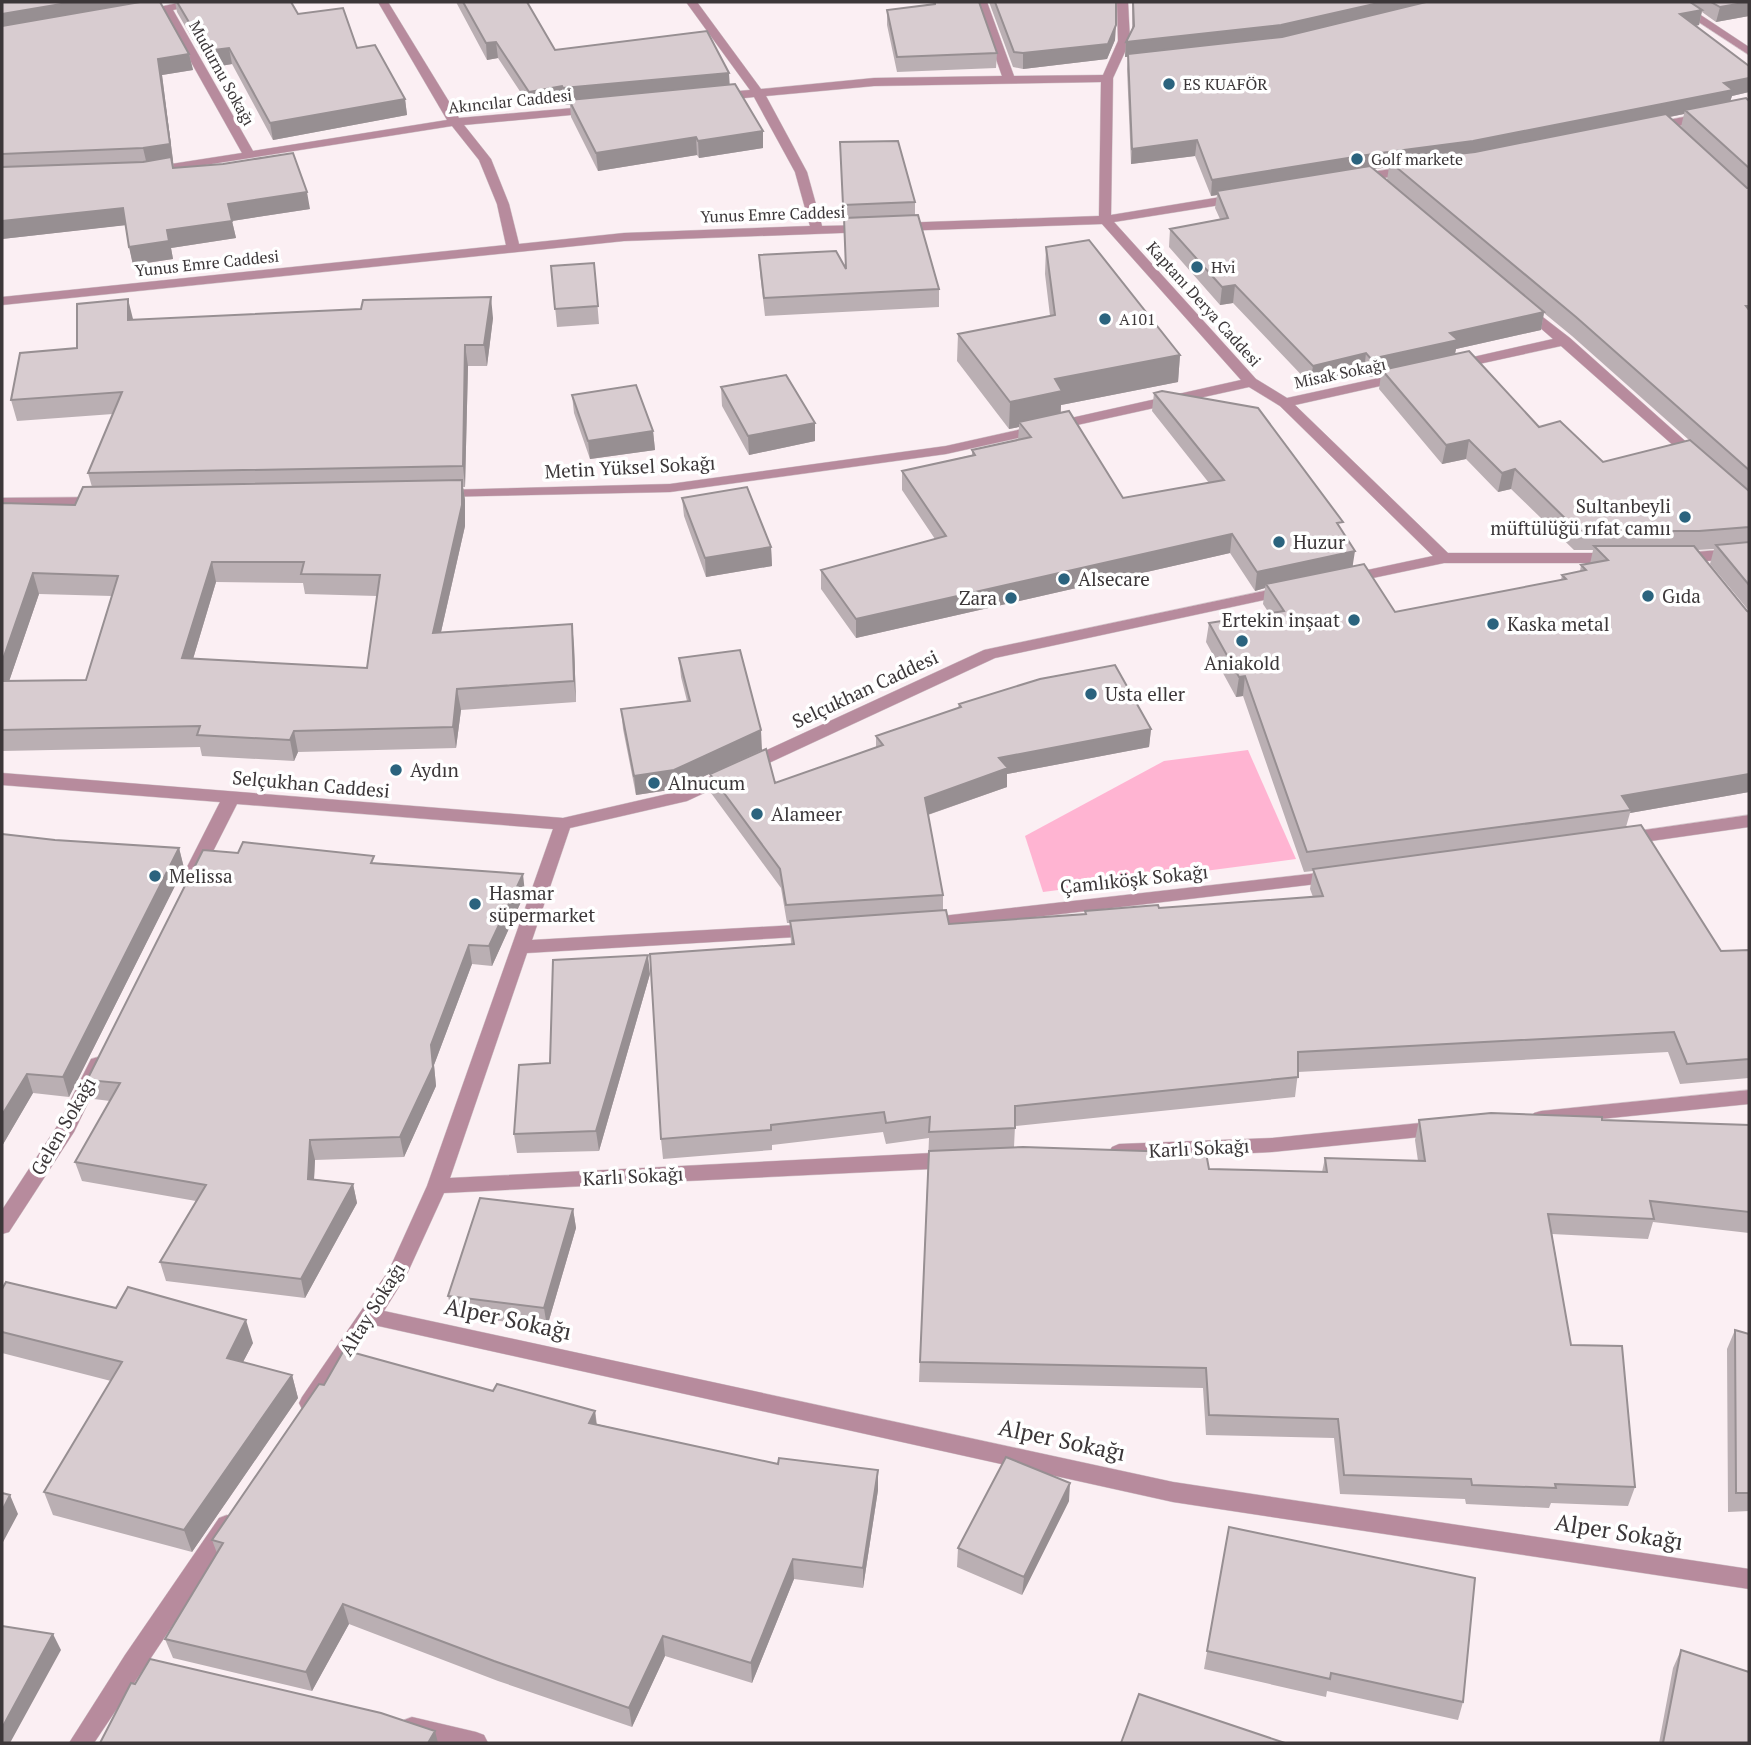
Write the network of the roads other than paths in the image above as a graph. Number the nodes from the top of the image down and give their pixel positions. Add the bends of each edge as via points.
1 (200, 2) edge
2 (383, 2) edge
3 (691, 2) edge
4 (981, 2) edge
5 (1123, 2) edge
6 (1674, 2) edge
7 (166, 8) junction
8 (125, 15) edge
9 (1749, 52) edge
10 (1107, 78) junction
11 (1009, 80) junction
12 (758, 93) junction
13 (703, 99) edge
14 (607, 107) edge
15 (1749, 108) edge
16 (455, 122) junction
17 (1639, 129) edge
18 (249, 155) junction
19 (1421, 169) edge
20 (134, 173) edge
21 (1371, 176) junction
22 (1345, 180) edge
23 (1392, 193) edge
24 (1252, 196) edge
25 (1105, 220) junction
26 (817, 230) junction
27 (513, 248) junction
28 (1514, 298) edge
29 (2, 301) edge
30 (1565, 341) junction
31 (1445, 368) edge
32 (1419, 373) edge
33 (1251, 382) junction
34 (1285, 402) junction
35 (1708, 469) edge
36 (422, 495) edge
37 (109, 501) edge
38 (2, 502) edge
39 (1749, 553) edge
40 (1444, 558) junction
41 (1624, 558) edge
42 (1666, 558) edge
43 (1337, 580) edge
44 (1310, 586) edge
45 (2, 779) edge
46 (231, 798) junction
47 (1749, 821) edge
48 (563, 824) junction
49 (1600, 842) edge
50 (1356, 875) edge
51 (188, 884) edge
52 (903, 925) edge
53 (834, 929) edge
54 (520, 947) junction
55 (109, 1042) edge
56 (1749, 1097) edge
57 (1517, 1120) edge
58 (1463, 1126) edge
59 (1105, 1153) edge
60 (966, 1160) edge
61 (437, 1186) junction
62 (2, 1226) edge
63 (370, 1316) junction
64 (299, 1419) edge
65 (235, 1512) edge
66 (1749, 1578) edge
67 (133, 1662) junction
68 (159, 1668) edge
69 (384, 1721) edge
70 (81, 1743) edge
71 (476, 1743) edge

1 - 7 street
2 - 16 street
3 - 12 street
4 - 11 street
5 - 10 street via 1120,63
6 - 9 street
7 - 8 street
7 - 18 street, Mudurnu Sokağı
10 - 11 street
10 - 25 street
11 - 12 street via 874,82
12 - 13 street
12 - 26 street via 801,172
14 - 16 street, Akıncılar Caddesi
15 - 17 street via 1669,129
16 - 18 street, Akıncılar Caddesi
16 - 27 street via 485,159 503,204
18 - 20 street, Akıncılar Caddesi
19 - 21 street
21 - 22 street
21 - 23 street
24 - 25 street, Yunus Emre Caddesi
25 - 26 street, Yunus Emre Caddesi
25 - 33 street, Kaptanı Derya Caddesi
26 - 27 street, Yunus Emre Caddesi via 624,237
27 - 29 street, Yunus Emre Caddesi
28 - 30 street
30 - 31 street
30 - 35 street
32 - 34 street, Misak Sokağı
33 - 34 street, Kaptanı Derya Caddesi
33 - 36 street, Metin Yüksel Sokağı via 946,450 670,488
34 - 40 street, Kaptanı Derya Caddesi
37 - 38 street
39 - 42 street via 1698,563
40 - 41 street
40 - 43 street
44 - 48 street, Selçukhan Caddesi via 990,654 681,797
45 - 46 street, Selçukhan Caddesi
46 - 48 street, Selçukhan Caddesi
46 - 51 street
47 - 49 street
48 - 54 street, Altay Sokağı
50 - 52 street, Çamlıköşk Sokağı
53 - 54 street
54 - 61 street, Altay Sokağı
55 - 62 street, Gelen Sokağı via 67,1127
56 - 57 street
58 - 59 street, Karlı Sokağı via 1272,1144
60 - 61 street, Karlı Sokağı
61 - 63 street, Altay Sokağı via 397,1274
63 - 64 street, Altay Sokağı
63 - 66 street, Alper Sokağı via 1173,1492
65 - 67 street
67 - 68 street
67 - 70 street
69 - 71 street

